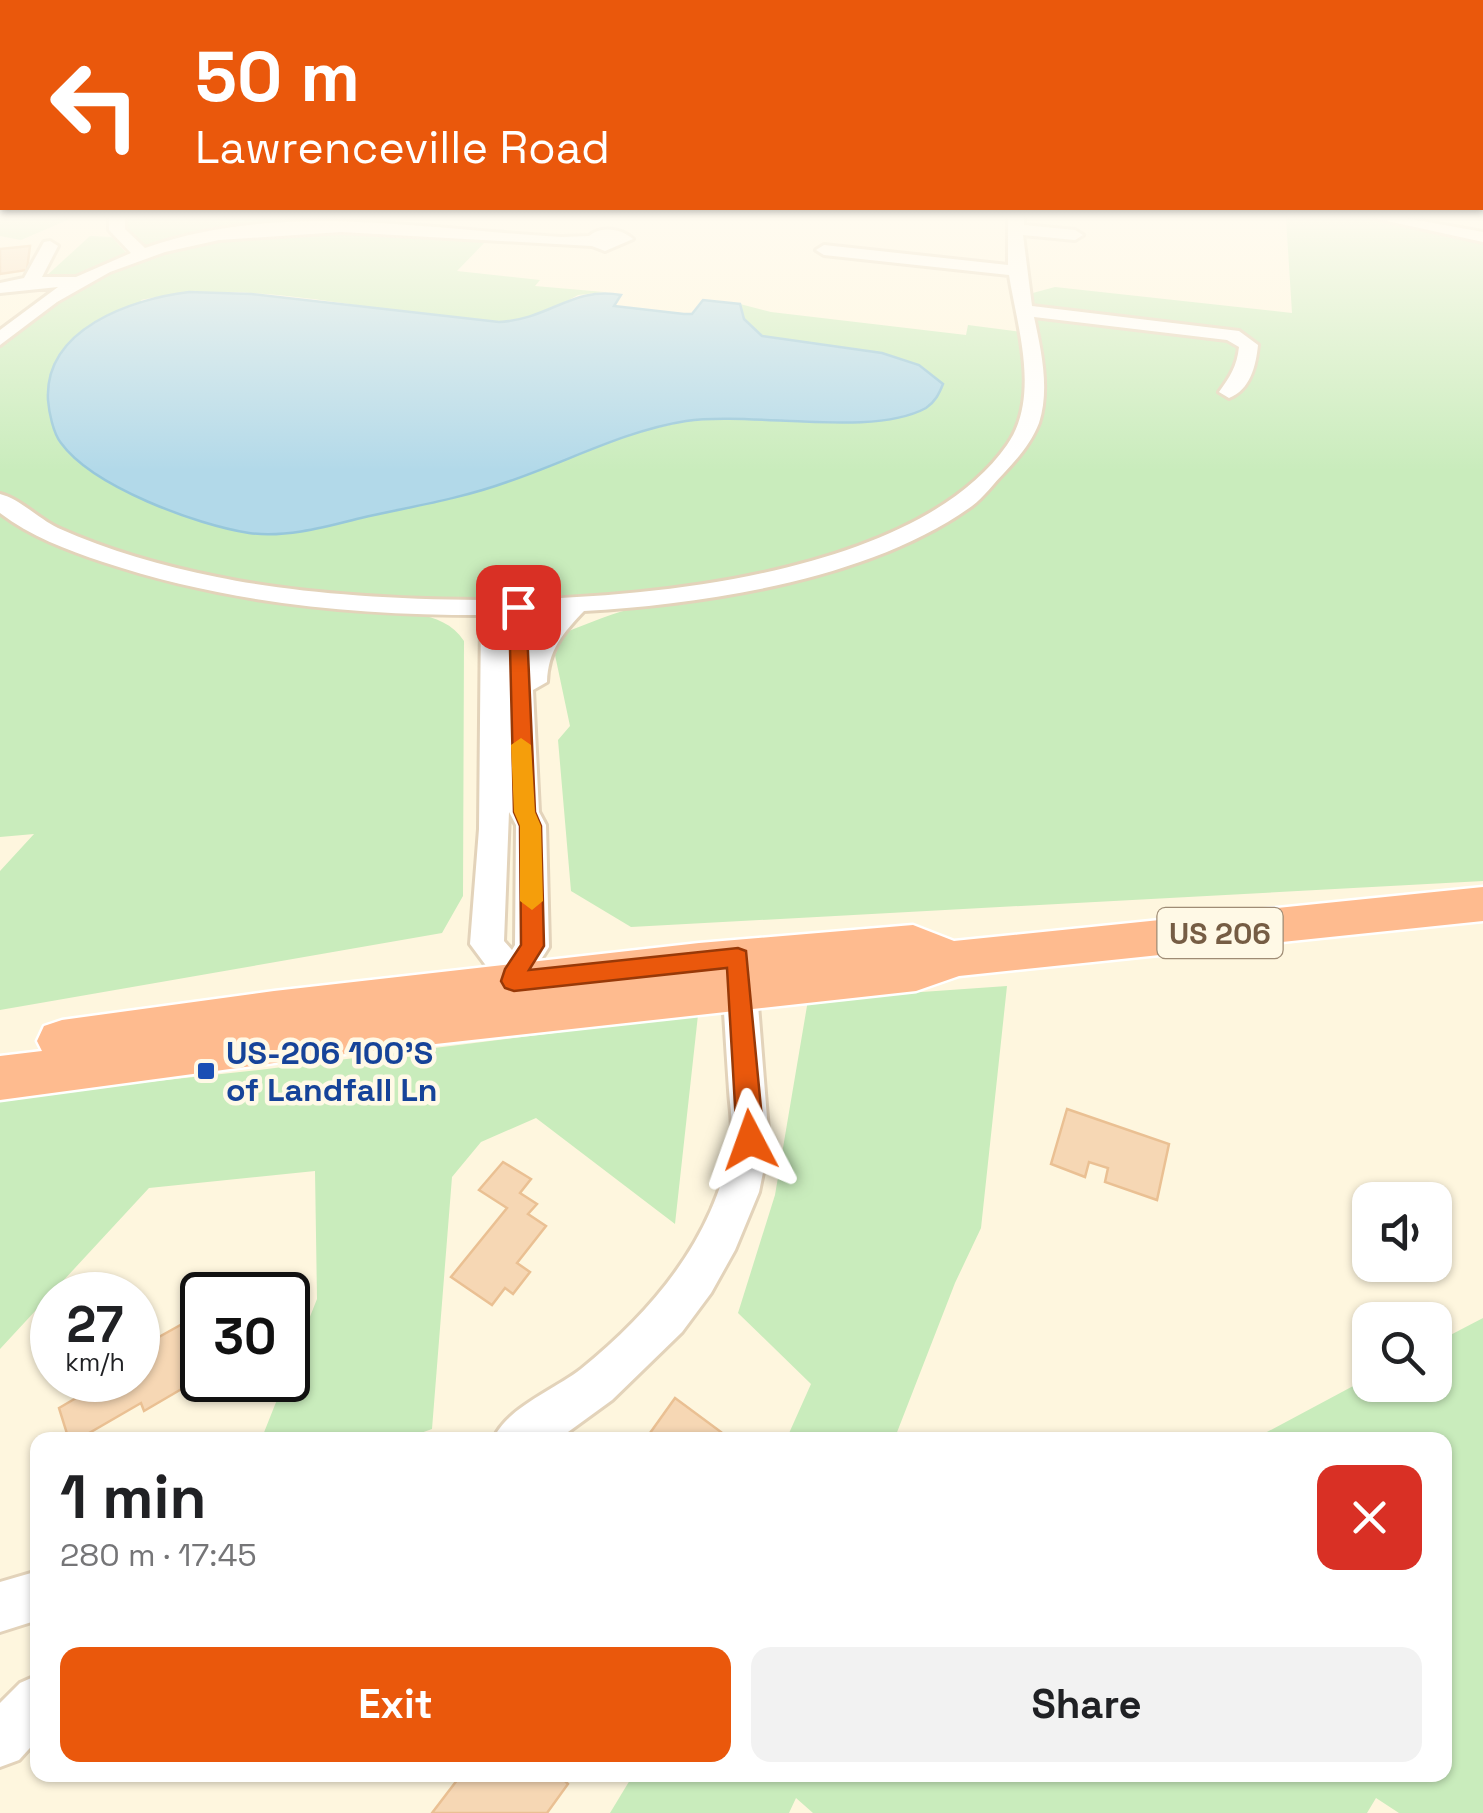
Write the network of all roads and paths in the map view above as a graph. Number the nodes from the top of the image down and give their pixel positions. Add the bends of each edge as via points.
1 (44, 303) edge
2 (1022, 303) edge
3 (1023, 310) junction
4 (0, 339) edge
5 (1229, 392) dead end
6 (0, 502) edge
7 (577, 604) junction
8 (418, 607) junction
9 (506, 607) junction
10 (492, 653) junction
11 (506, 697) junction
12 (531, 826) junction
13 (494, 830) junction
14 (1483, 904) edge
15 (739, 976) junction
16 (514, 990) junction
17 (0, 1054) edge
18 (0, 1078) edge
19 (529, 1432) edge
20 (30, 1598) edge
21 (0, 1607) edge
22 (30, 1709) edge
23 (0, 1740) edge

1 - 4 street
2 - 3 street
3 - 5 street via 1232,335 1249,351 1243,377
3 - 7 street via 1033,411 1003,466 952,506 886,543 806,570 696,592
6 - 8 street via 45,531 189,580 304,599
7 - 9 street
7 - 12 street via 538,644 533,660 541,774 539,812
8 - 9 street
8 - 10 street via 452,619
9 - 10 street
9 - 11 street
10 - 11 street
11 - 12 street
11 - 13 street
12 - 13 street
12 - 16 street via 532,946
13 - 16 street via 487,944
14 - 15 highway, US 206 via 957,958 916,972
15 - 16 highway, US 206
15 - 19 street via 750,1140 722,1231 676,1307 622,1366
16 - 17 highway via 227,1015
16 - 18 highway, US 206
20 - 21 street
22 - 23 street

